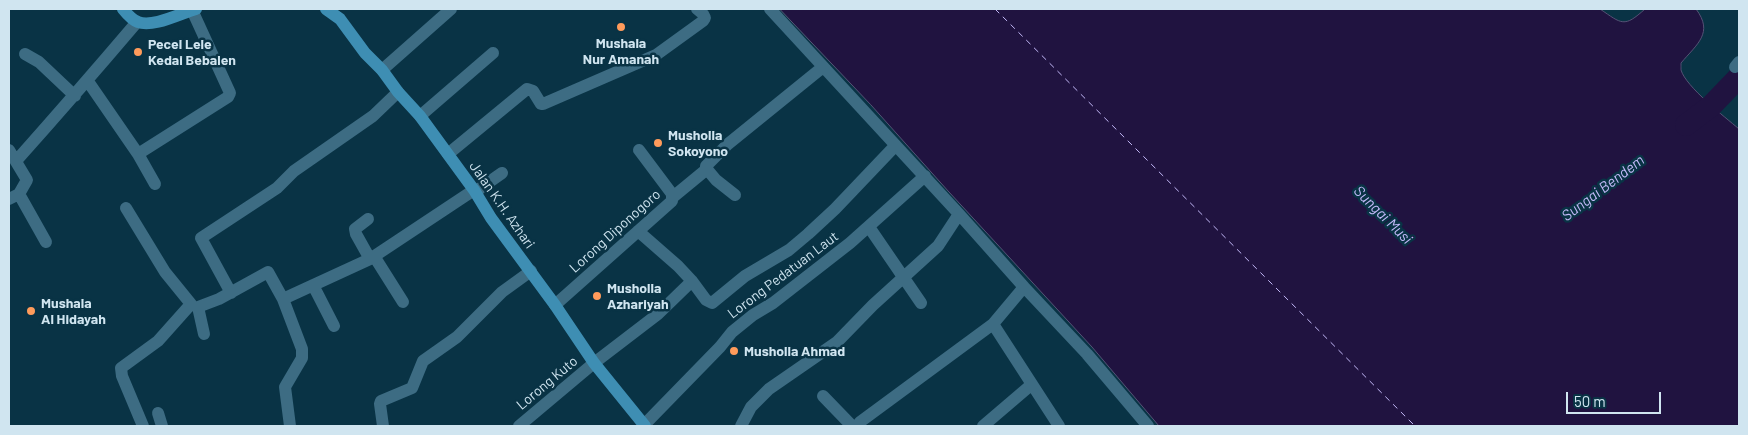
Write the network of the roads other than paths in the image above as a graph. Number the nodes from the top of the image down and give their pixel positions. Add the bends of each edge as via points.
1 (122, 9) edge
2 (194, 9) edge
3 (326, 9) edge
4 (451, 9) edge
5 (697, 9) edge
6 (770, 9) edge
7 (137, 22) junction
8 (494, 53) dead end
9 (24, 54) dead end
10 (823, 67) junction
11 (382, 70) junction
12 (87, 80) junction
13 (398, 92) junction
14 (75, 96) junction
15 (420, 116) junction
16 (895, 146) junction
17 (9, 150) edge
18 (639, 150) dead end
19 (138, 154) junction
20 (448, 154) junction
21 (16, 161) junction
22 (707, 169) junction
23 (502, 173) dead end
24 (924, 176) junction
25 (155, 184) dead end
26 (475, 191) junction
27 (736, 195) dead end
28 (14, 196) edge
29 (673, 198) junction
30 (126, 208) dead end
31 (959, 214) junction
32 (368, 219) dead end
33 (869, 227) junction
34 (638, 230) junction
35 (46, 242) dead end
36 (941, 254) dead end
37 (372, 258) junction
38 (531, 271) junction
39 (692, 280) junction
40 (905, 281) junction
41 (313, 285) junction
42 (1024, 287) junction
43 (231, 292) junction
44 (284, 299) junction
45 (403, 302) dead end
46 (921, 303) dead end
47 (555, 304) junction
48 (194, 305) junction
49 (881, 308) dead end
50 (993, 324) junction
51 (334, 326) dead end
52 (204, 334) dead end
53 (594, 363) junction
54 (1031, 385) junction
55 (823, 396) dead end
56 (158, 413) dead end
57 (143, 426) edge
58 (162, 426) edge
59 (290, 426) edge
60 (383, 426) edge
61 (519, 426) edge
62 (645, 426) edge
63 (741, 426) edge
64 (852, 426) edge
65 (858, 426) edge
66 (983, 426) edge
67 (1059, 426) edge
68 (1148, 426) edge

1 - 7 street
2 - 7 street via 155,22
2 - 19 street via 230,93
3 - 11 street, Jalan K.H. Azhari via 340,19
4 - 11 street
5 - 20 street via 703,14 703,21 656,55 543,104 533,91 527,89
6 - 10 street
7 - 12 street
8 - 15 street
9 - 14 street via 39,62
10 - 16 street
10 - 22 street via 728,144 708,162
11 - 13 street, Jalan K.H. Azhari
12 - 14 street
12 - 19 street
13 - 15 street, Jalan K.H. Azhari
13 - 43 street via 373,116 294,171 277,188 201,238
14 - 21 street
15 - 20 street, Jalan K.H. Azhari
16 - 24 street
16 - 39 street via 808,234 712,303 706,300
17 - 21 street
18 - 29 street, Lorong Diponogoro
19 - 25 street
20 - 26 street, Jalan K.H. Azhari
21 - 28 street via 27,180
22 - 27 street
22 - 29 street
23 - 26 street
24 - 31 street
24 - 33 street, Lorong Pedatuan Laut
26 - 37 street
26 - 38 street, Jalan K.H. Azhari
28 - 35 street
29 - 34 street, Lorong Diponogoro
30 - 48 street via 165,272
31 - 40 street via 938,246
31 - 42 street
32 - 37 street via 355,230
33 - 40 street
33 - 62 street, Lorong Pedatuan Laut via 732,332
34 - 39 street
34 - 47 street, Lorong Diponogoro
36 - 40 street
37 - 41 street
37 - 45 street
38 - 47 street, Jalan K.H. Azhari
38 - 60 street via 502,292 458,337 423,361 412,388 381,401
39 - 53 street, Lorong Kuto via 658,314
40 - 46 street
40 - 49 street
40 - 63 street via 873,305 836,342 769,389 751,407
41 - 44 street
41 - 51 street
42 - 50 street
42 - 68 street
43 - 44 street via 268,271
43 - 48 street via 219,299
44 - 59 street via 303,354 285,387
47 - 53 street, Jalan K.H. Azhari
48 - 52 street
48 - 57 street via 158,341 121,368
50 - 54 street
50 - 65 street
53 - 61 street, Lorong Kuto
53 - 62 street, Jalan K.H. Azhari
54 - 66 street
54 - 67 street
55 - 64 street
56 - 58 street

